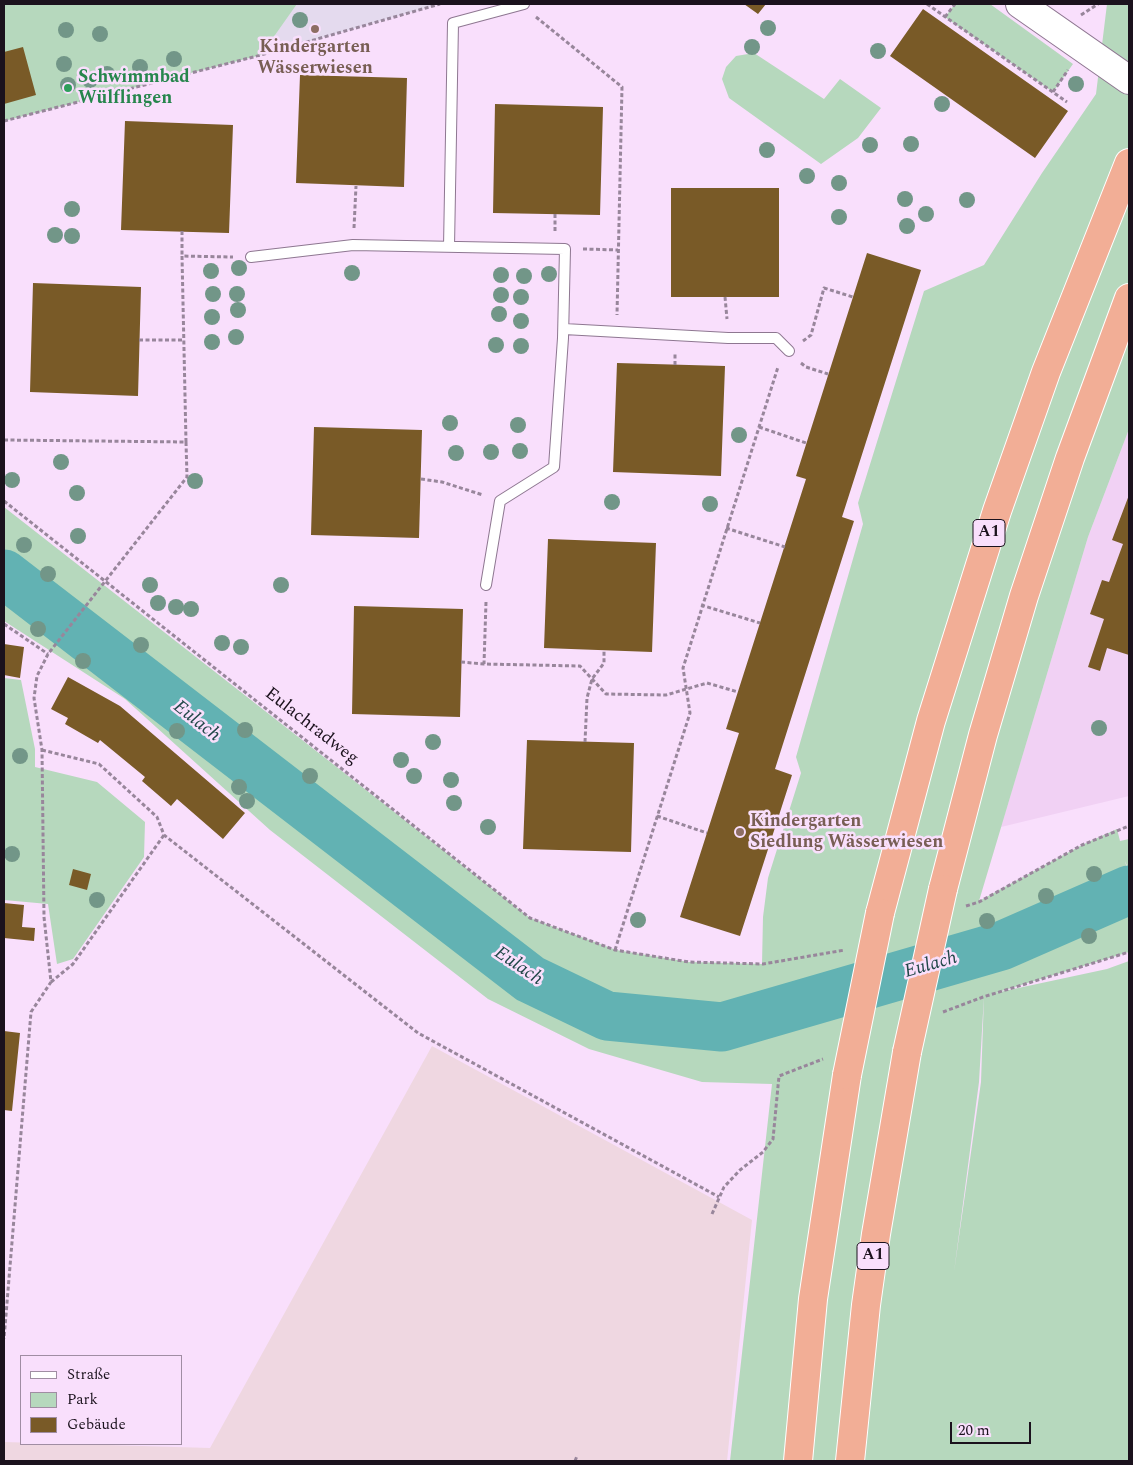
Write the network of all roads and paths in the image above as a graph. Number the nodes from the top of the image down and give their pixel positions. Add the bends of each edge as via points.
1 (440, 4) edge
2 (927, 4) edge
3 (955, 4) edge
4 (1020, 4) edge
5 (1098, 4) edge
6 (523, 5) edge
7 (946, 17) junction
8 (1078, 19) dead end
9 (1073, 64) dead end
10 (1129, 80) edge
11 (1053, 92) junction
12 (1067, 102) dead end
13 (4, 121) edge
14 (1129, 163) edge
15 (356, 186) dead end
16 (355, 207) dead end
17 (182, 231) dead end
18 (449, 247) junction
19 (565, 249) junction
20 (618, 250) junction
21 (182, 256) junction
22 (252, 257) joint
23 (853, 297) dead end
24 (1129, 298) edge
25 (564, 329) junction
26 (617, 332) junction
27 (139, 340) dead end
28 (184, 340) junction
29 (790, 351) junction
30 (828, 374) dead end
31 (758, 427) junction
32 (4, 440) edge
33 (186, 442) junction
34 (806, 443) dead end
35 (421, 479) dead end
36 (4, 501) edge
37 (500, 501) junction
38 (726, 528) junction
39 (785, 547) dead end
40 (105, 582) junction
41 (486, 585) joint
42 (701, 605) junction
43 (4, 624) edge
44 (760, 624) dead end
45 (604, 650) dead end
46 (48, 654) junction
47 (461, 662) dead end
48 (484, 664) junction
49 (592, 679) junction
50 (685, 690) junction
51 (738, 692) dead end
52 (585, 742) dead end
53 (42, 750) junction
54 (658, 816) junction
55 (707, 833) dead end
56 (164, 835) junction
57 (51, 982) junction
58 (719, 1197) dead end
59 (4, 1339) edge
60 (577, 1456) dead end
61 (574, 1461) edge
62 (798, 1461) edge
63 (850, 1461) edge

1 - 13 path via 261,55
2 - 7 path
3 - 7 path
4 - 10 main road
5 - 8 path
6 - 18 lane via 453,22
6 - 20 path via 622,87
7 - 11 path
9 - 11 path
11 - 12 path
14 - 62 highway, A1, bridge via 1049,363 997,511 931,721 880,913 847,1075 813,1299
15 - 16 path
17 - 21 path
18 - 19 lane
18 - 22 lane via 353,244
19 - 20 path
19 - 25 lane
20 - 26 path
21 - 22 path
21 - 28 path
23 - 29 path via 824,288 811,334
24 - 63 highway, A1, bridge via 1026,588 982,735 943,889 908,1052 875,1243
25 - 26 lane
25 - 37 lane via 554,468
26 - 29 lane via 776,338
27 - 28 path
28 - 33 path
29 - 30 path via 806,367
29 - 31 path via 778,365
31 - 34 path
31 - 38 path
32 - 33 path
33 - 40 path via 187,476
35 - 37 path via 442,482
36 - 40 path, Eulachradweg
37 - 41 lane
38 - 39 path
38 - 42 path
40 - 46 path
40 - 54 path, Eulachradweg via 530,918 616,950
41 - 48 path
42 - 44 path
42 - 50 path via 683,668
43 - 46 path
45 - 49 path via 604,663
46 - 53 path via 37,676 34,698
47 - 48 path
48 - 49 path via 580,666
49 - 50 path via 606,694 666,695
49 - 52 path via 587,698
50 - 51 path via 707,683
50 - 54 path via 690,713
53 - 56 path via 99,764 157,817
53 - 57 path via 44,916
54 - 55 path
56 - 57 path via 74,964
56 - 58 path via 418,1033
57 - 59 path via 31,1012
60 - 61 path

